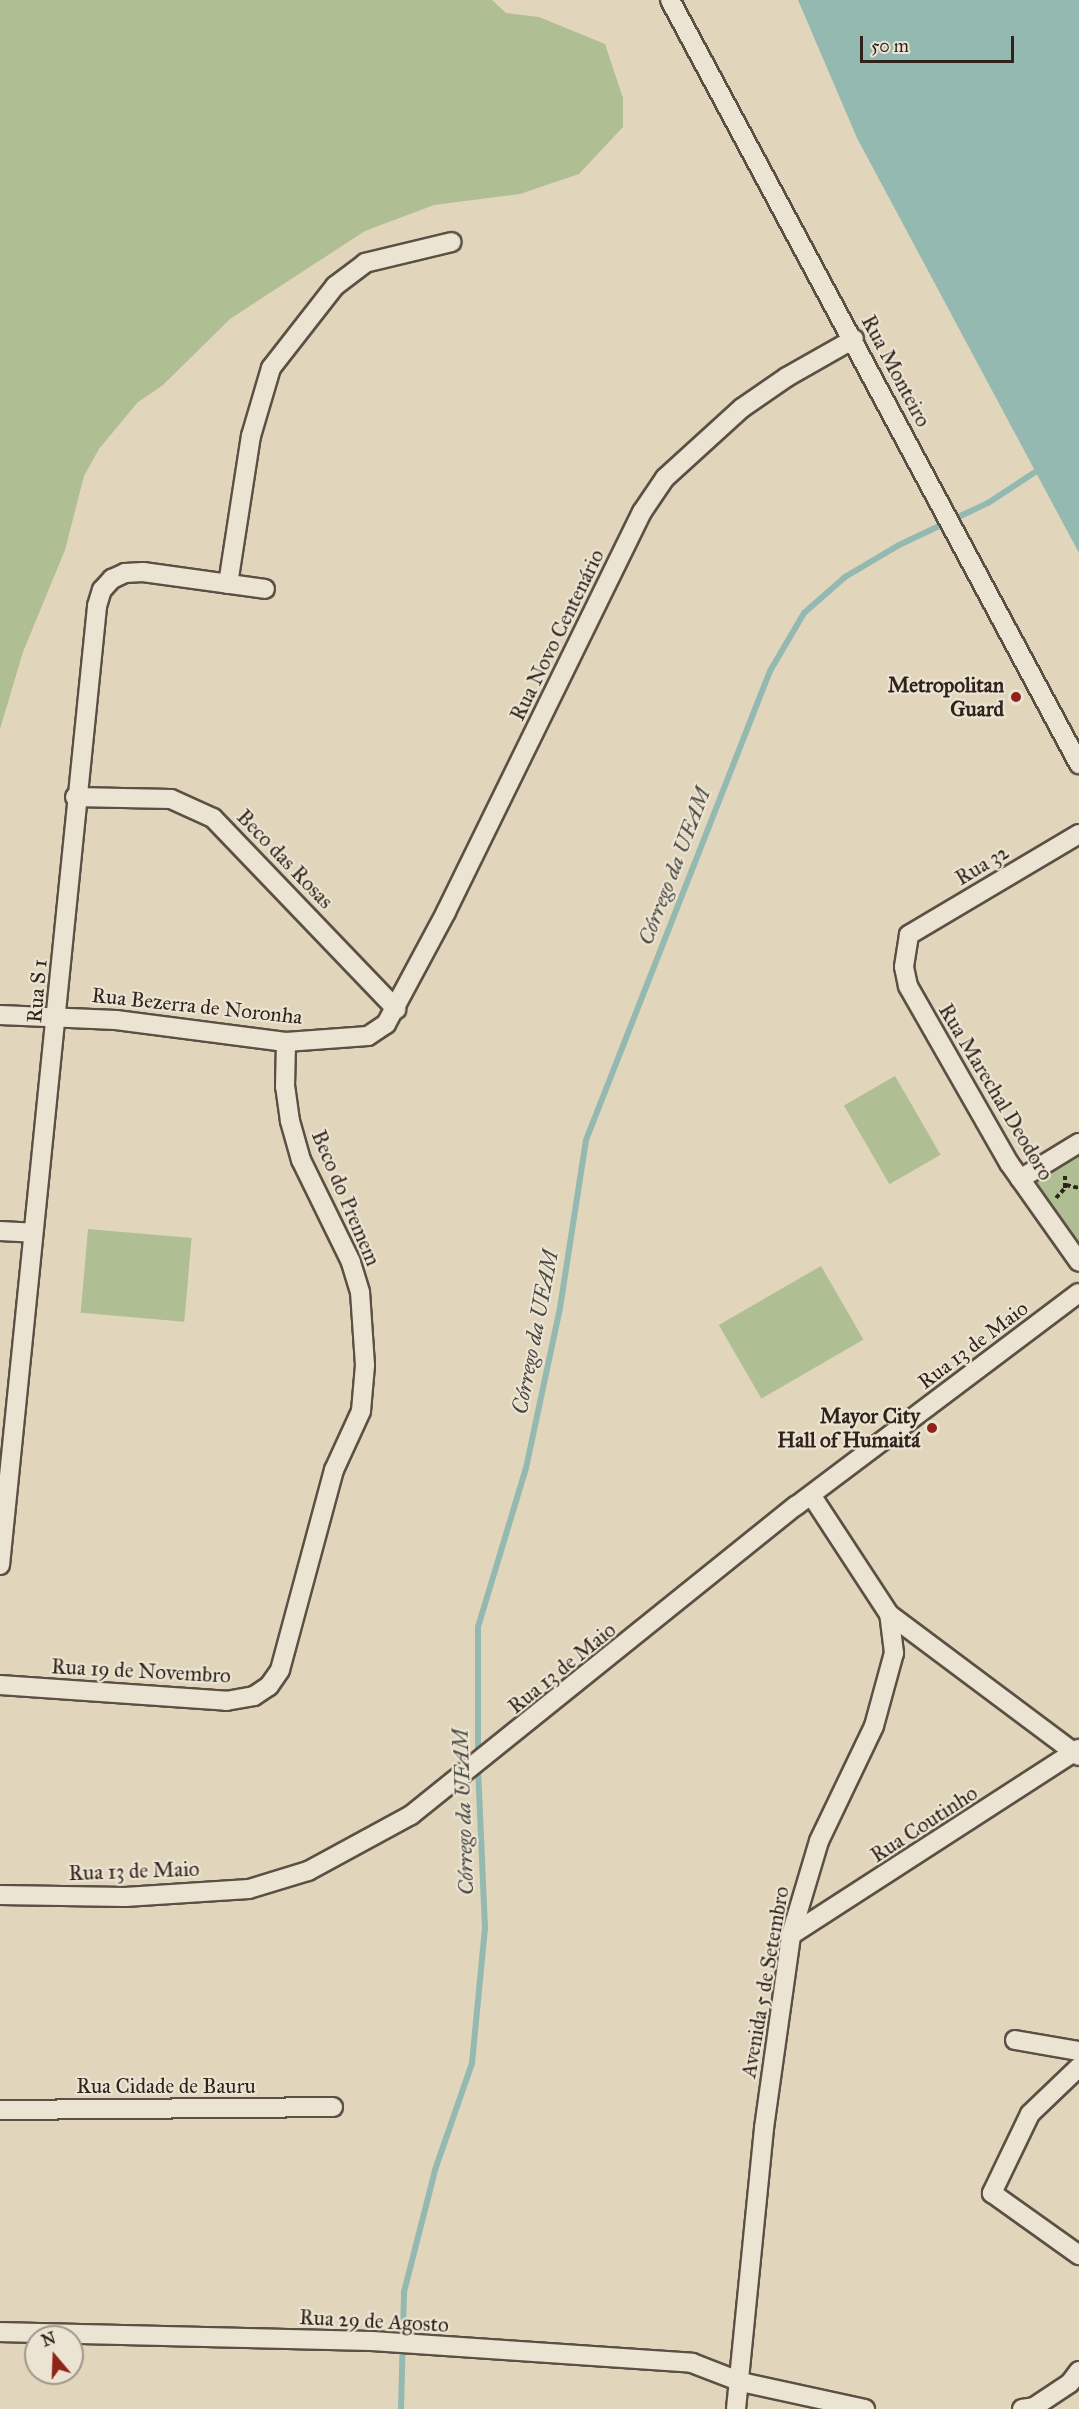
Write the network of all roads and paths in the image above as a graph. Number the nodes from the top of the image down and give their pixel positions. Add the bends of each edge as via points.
1 (670, 0) edge
2 (452, 242) dead end
3 (854, 339) junction
4 (228, 584) junction
5 (265, 589) dead end
6 (1079, 764) edge
7 (75, 797) junction
8 (1079, 834) edge
9 (909, 935) joint
10 (58, 1014) junction
11 (0, 1015) edge
12 (391, 1017) junction
13 (286, 1042) junction
14 (1079, 1143) edge
15 (1056, 1157) junction
16 (1020, 1179) junction
17 (1066, 1185) junction
18 (1079, 1188) edge
19 (1040, 1207) junction
20 (0, 1231) edge
21 (33, 1233) junction
22 (1079, 1262) edge
23 (1079, 1293) edge
24 (4, 1468) edge
25 (811, 1495) junction
26 (0, 1565) edge
27 (889, 1614) junction
28 (289, 1648) joint
29 (0, 1685) edge
30 (1077, 1752) edge
31 (0, 1895) edge
32 (791, 1935) junction
33 (1015, 2040) dead end
34 (1079, 2051) edge
35 (1079, 2067) edge
36 (333, 2107) dead end
37 (0, 2110) edge
38 (1079, 2255) edge
39 (0, 2332) edge
40 (1079, 2371) edge
41 (741, 2382) junction
42 (1030, 2408) edge
43 (736, 2409) edge
44 (865, 2409) edge

1 - 3 street, Rua Monteiro
2 - 4 street via 365,263 335,286 271,368 250,436
3 - 6 street, Rua Monteiro
3 - 12 street, Rua Novo Centenário via 742,408 673,470 642,512
4 - 5 street, Rua S 1
4 - 7 street, Rua S 1 via 143,572 112,579 102,590
7 - 10 street, Rua S 1
7 - 12 street, Beco das Rosas via 171,800 213,818
8 - 9 street, Rua 32
9 - 16 street, Rua Marechal Deodoro via 904,967 908,986
10 - 11 street, Rua Bezerra de Noronha
10 - 13 street, Rua Bezerra de Noronha
10 - 21 street, Rua S 1
12 - 13 street, Rua Bezerra de Noronha via 368,1036
13 - 28 street, Beco do Premem via 285,1087 290,1121 301,1160 351,1262 360,1292 365,1365 361,1411 334,1470
14 - 15 street
15 - 16 street
15 - 17 path
16 - 19 street, Rua Marechal Deodoro
17 - 18 path
17 - 19 path via 1063,1194
19 - 22 street, Rua Marechal Deodoro
20 - 21 street
21 - 24 street, Rua S 1
23 - 25 street, Rua 13 de Maio
24 - 26 street, Rua S 1
25 - 27 street, Avenida 5 de Setembro
25 - 31 street, Rua 13 de Maio via 411,1815 308,1871 249,1889 125,1897
27 - 30 street
27 - 32 street, Avenida 5 de Setembro via 894,1653 889,1682 874,1726 819,1841
28 - 29 street, Rua 19 de Novembro via 269,1686 254,1696 226,1701
30 - 32 street, Rua Coutinho
32 - 41 street, Avenida 5 de Setembro via 764,2128
33 - 34 street
35 - 38 street via 1030,2114 992,2193
36 - 37 street, Rua Cidade de Bauru
39 - 41 street, Rua 29 de Agosto via 372,2341 692,2363
40 - 42 street via 1070,2383
41 - 43 street, Avenida 5 de Setembro
41 - 44 street, Rua 29 de Agosto

